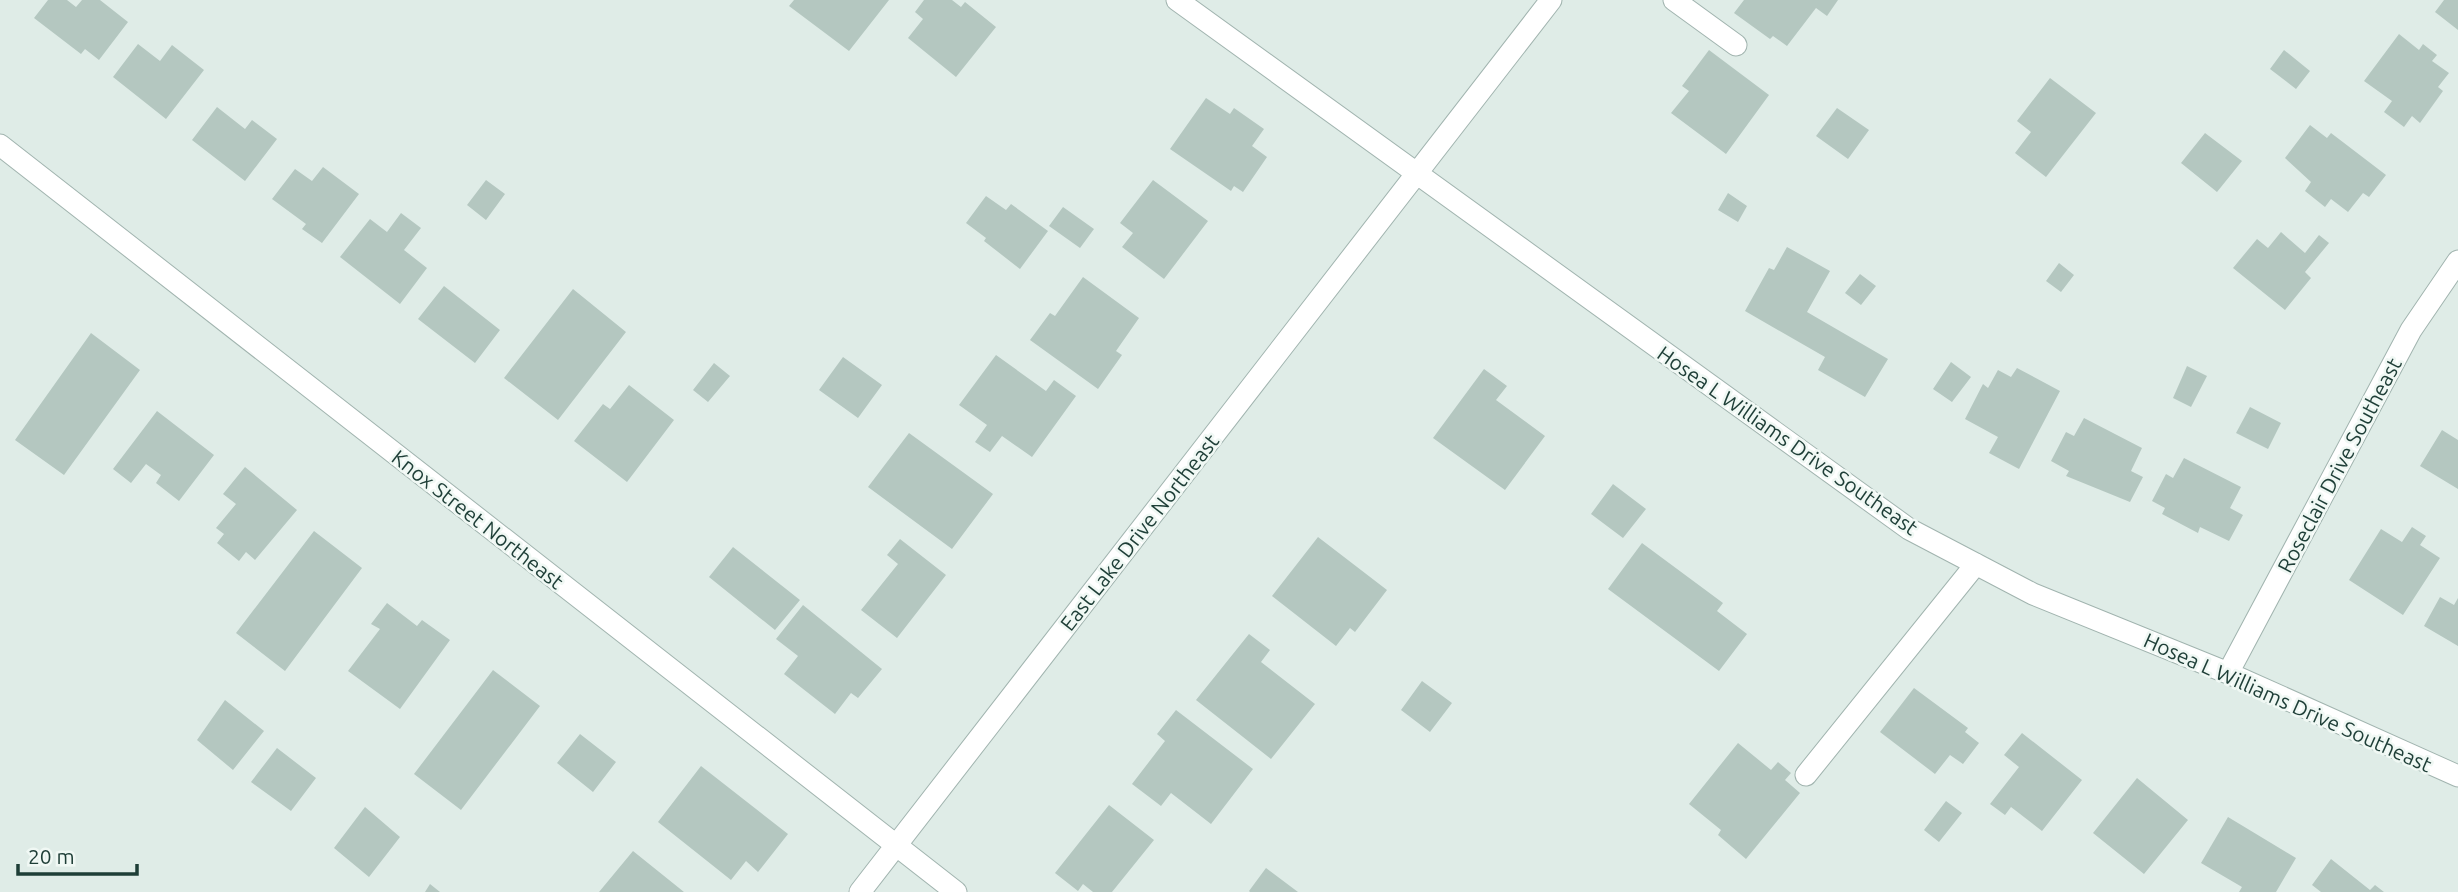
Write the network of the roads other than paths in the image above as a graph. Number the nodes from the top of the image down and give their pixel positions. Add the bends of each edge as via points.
1 (1177, 0) edge
2 (1550, 0) edge
3 (1674, 0) edge
4 (1736, 45) dead end
5 (0, 145) edge
6 (1417, 171) junction
7 (2458, 261) edge
8 (1976, 564) junction
9 (2228, 673) junction
10 (1806, 775) dead end
11 (2458, 776) edge
12 (897, 846) junction
13 (860, 892) edge
14 (956, 892) edge

1 - 6 street, Hosea L Williams Drive Southeast
2 - 6 street, East Lake Drive Northeast
3 - 4 street
5 - 12 street, Knox Street Northeast
6 - 8 street, Hosea L Williams Drive Southeast via 1898,521
6 - 12 street, East Lake Drive Northeast
7 - 9 street, Roseclair Drive Southeast via 2411,330
8 - 9 street, Hosea L Williams Drive Southeast via 2032,594
8 - 10 street
9 - 11 street, Hosea L Williams Drive Southeast
12 - 13 street, East Lake Drive Northeast
12 - 14 street, Knox Street Northeast

